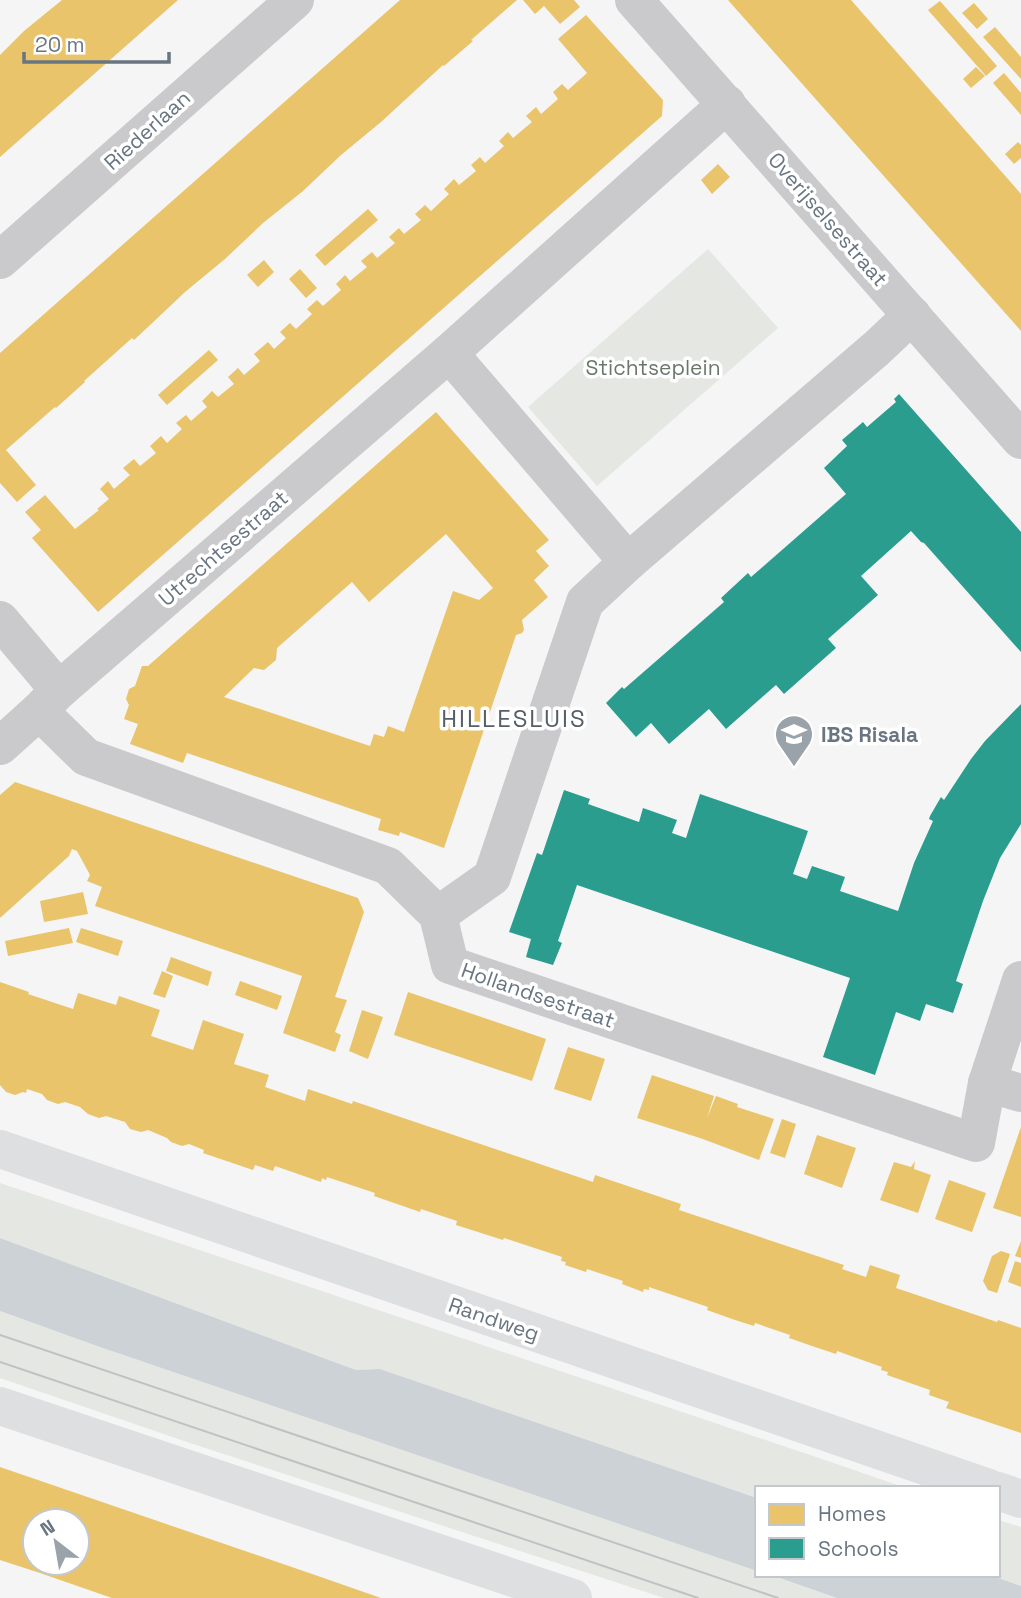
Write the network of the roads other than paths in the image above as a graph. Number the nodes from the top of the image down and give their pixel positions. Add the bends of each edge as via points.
1 (295, 0) edge
2 (634, 0) edge
3 (727, 104) junction
4 (0, 260) edge
5 (912, 315) junction
6 (449, 353) junction
7 (1021, 440) edge
8 (628, 562) junction
9 (0, 620) edge
10 (49, 701) junction
11 (0, 746) edge
12 (438, 915) junction
13 (1021, 980) edge
14 (1004, 1088) edge
15 (0, 1149) edge
16 (0, 1406) edge
17 (983, 1486) edge
18 (1000, 1492) edge
19 (1021, 1499) edge
20 (573, 1598) edge

1 - 4 street, Riederlaan
2 - 3 street, Overijselsestraat
3 - 5 street, Overijselsestraat
3 - 6 street
5 - 7 street, Overijselsestraat
5 - 8 street
6 - 8 street
6 - 10 street, Utrechtsestraat
8 - 12 street via 585,602 492,877
9 - 10 street
10 - 11 street, Utrechtsestraat
10 - 12 street via 86,757 388,866
12 - 14 street, Hollandsestraat via 450,965 976,1143
13 - 14 street
15 - 17 street, Randweg
16 - 20 street
18 - 19 street

